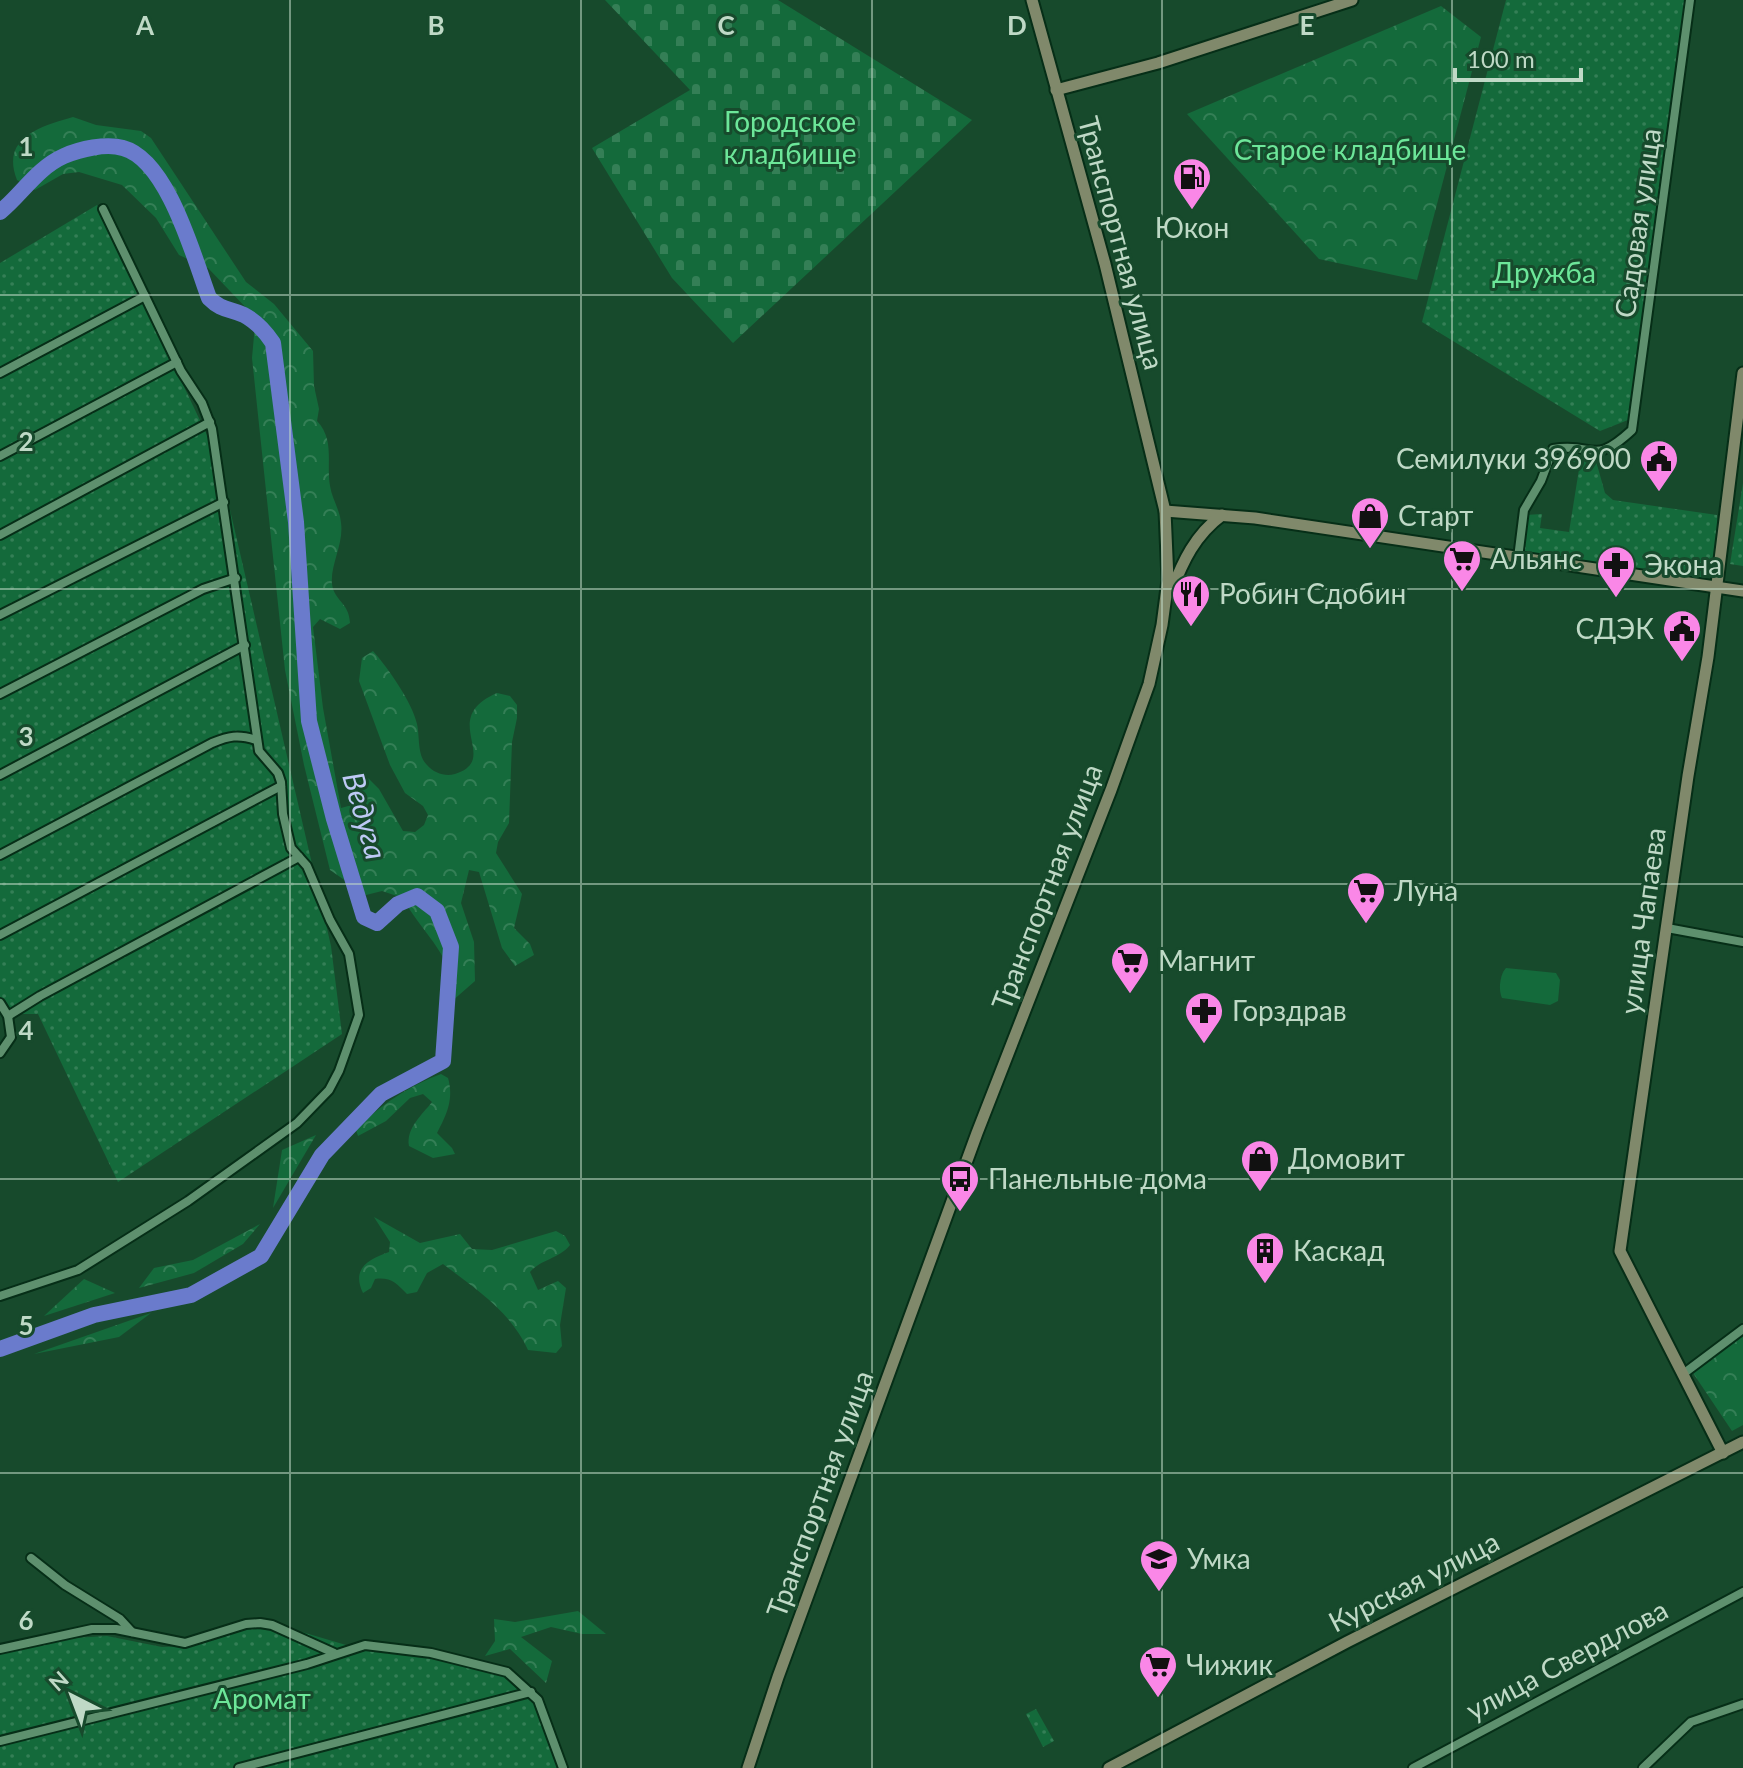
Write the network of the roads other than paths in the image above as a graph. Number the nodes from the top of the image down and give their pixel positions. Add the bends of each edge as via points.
1 (1032, 0) edge
2 (1352, 0) edge
3 (1690, 0) edge
4 (1056, 90) junction
5 (103, 209) dead end
6 (145, 296) junction
7 (177, 362) junction
8 (0, 373) edge
9 (1743, 373) edge
10 (210, 422) junction
11 (0, 456) edge
12 (224, 502) junction
13 (1165, 511) junction
14 (1222, 515) junction
15 (0, 535) edge
16 (1518, 558) junction
17 (236, 578) junction
18 (1718, 587) junction
19 (1743, 591) edge
20 (1164, 612) junction
21 (0, 615) edge
22 (245, 645) junction
23 (0, 694) edge
24 (256, 740) junction
25 (0, 775) edge
26 (281, 786) junction
27 (0, 855) edge
28 (299, 857) junction
29 (1667, 928) junction
30 (0, 935) edge
31 (1743, 942) edge
32 (0, 1003) edge
33 (8, 1016) junction
34 (0, 1053) edge
35 (0, 1296) edge
36 (1743, 1329) edge
37 (1683, 1374) junction
38 (1743, 1442) edge
39 (1723, 1453) junction
40 (31, 1558) dead end
41 (1743, 1592) edge
42 (133, 1633) junction
43 (0, 1649) edge
44 (335, 1654) junction
45 (531, 1692) junction
46 (1743, 1704) edge
47 (0, 1741) edge
48 (239, 1768) edge
49 (563, 1768) edge
50 (748, 1768) edge
51 (1109, 1768) edge
52 (1413, 1768) edge
53 (1643, 1768) edge

1 - 4 street, Транспортная улица
2 - 4 street
3 - 16 street, Садовая улица via 1632,430 1602,452 1553,449 1524,510
4 - 13 street, Транспортная улица
5 - 6 street
6 - 7 street
6 - 8 street
7 - 10 street
7 - 11 street
9 - 18 street, улица Чапаева
10 - 12 street
10 - 15 street
12 - 17 street
12 - 21 street
13 - 14 street
13 - 20 street, Транспортная улица
14 - 16 street
14 - 20 street via 1191,546
16 - 18 street
17 - 22 street
17 - 23 street via 203,589
18 - 19 street
18 - 29 street, улица Чапаева
20 - 50 street, Транспортная улица via 1149,684 1111,790 977,1133
22 - 24 street
22 - 25 street
24 - 26 street
24 - 27 street via 241,735 212,743
26 - 28 street via 286,832
26 - 30 street
28 - 33 street
28 - 35 street via 349,954 359,1015 329,1090 297,1123 100,1258 49,1282
29 - 31 street
29 - 37 street, улица Чапаева via 1620,1251
32 - 33 street
33 - 34 street via 11,1037
36 - 37 street
37 - 39 street, улица Чапаева
38 - 39 street, Курская улица
39 - 51 street, Курская улица
40 - 42 street
41 - 52 street, улица Свердлова
42 - 43 street via 92,1629
42 - 44 street via 185,1643 260,1623
44 - 45 street via 365,1645 431,1653 507,1672
44 - 47 street
45 - 48 street
45 - 49 street via 543,1709
46 - 53 street via 1691,1722

